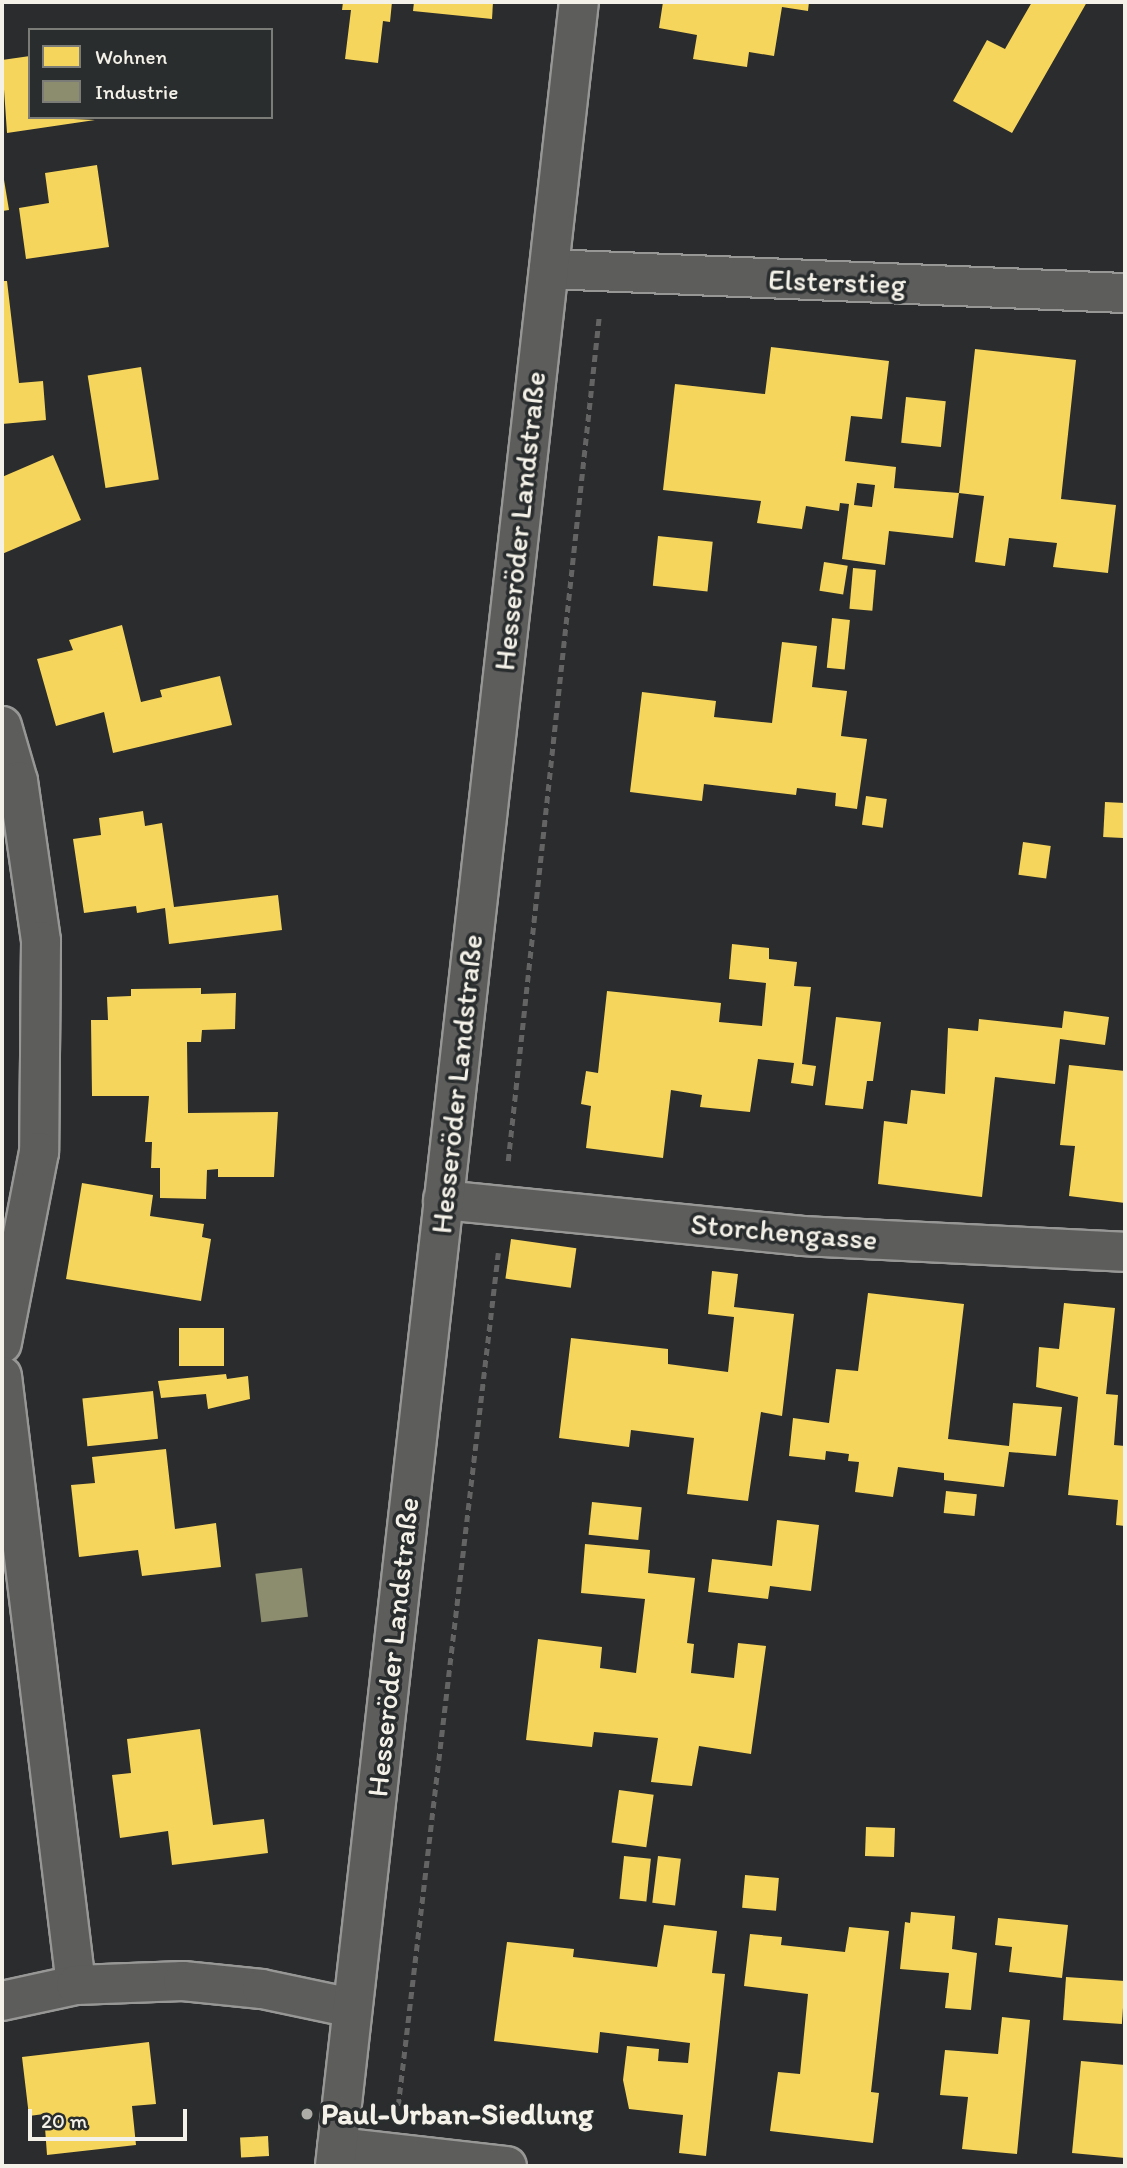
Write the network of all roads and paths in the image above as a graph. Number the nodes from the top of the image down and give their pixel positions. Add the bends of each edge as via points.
1 (579, 2) edge
2 (548, 269) junction
3 (604, 273) junction
4 (1125, 293) edge
5 (2, 726) edge
6 (443, 1200) junction
7 (503, 1206) junction
8 (1125, 1252) edge
9 (2, 1343) edge
10 (2, 1376) edge
11 (76, 1985) junction
12 (2, 2001) edge
13 (352, 2008) junction
14 (393, 2153) junction
15 (336, 2157) edge
16 (507, 2166) edge

1 - 2 street, Hesseröder Landstraße
2 - 3 street, Elsterstieg
2 - 6 street, Hesseröder Landstraße
3 - 4 street, Elsterstieg
3 - 7 path
5 - 9 street via 18,781 41,941 39,1152
6 - 7 street, Storchengasse
6 - 13 street, Hesseröder Landstraße
7 - 8 street, Storchengasse via 801,1236
7 - 14 path
10 - 11 street
11 - 12 street
11 - 13 street via 183,1981 262,1989
13 - 15 street, Hesseröder Landstraße
14 - 15 street
14 - 16 street

